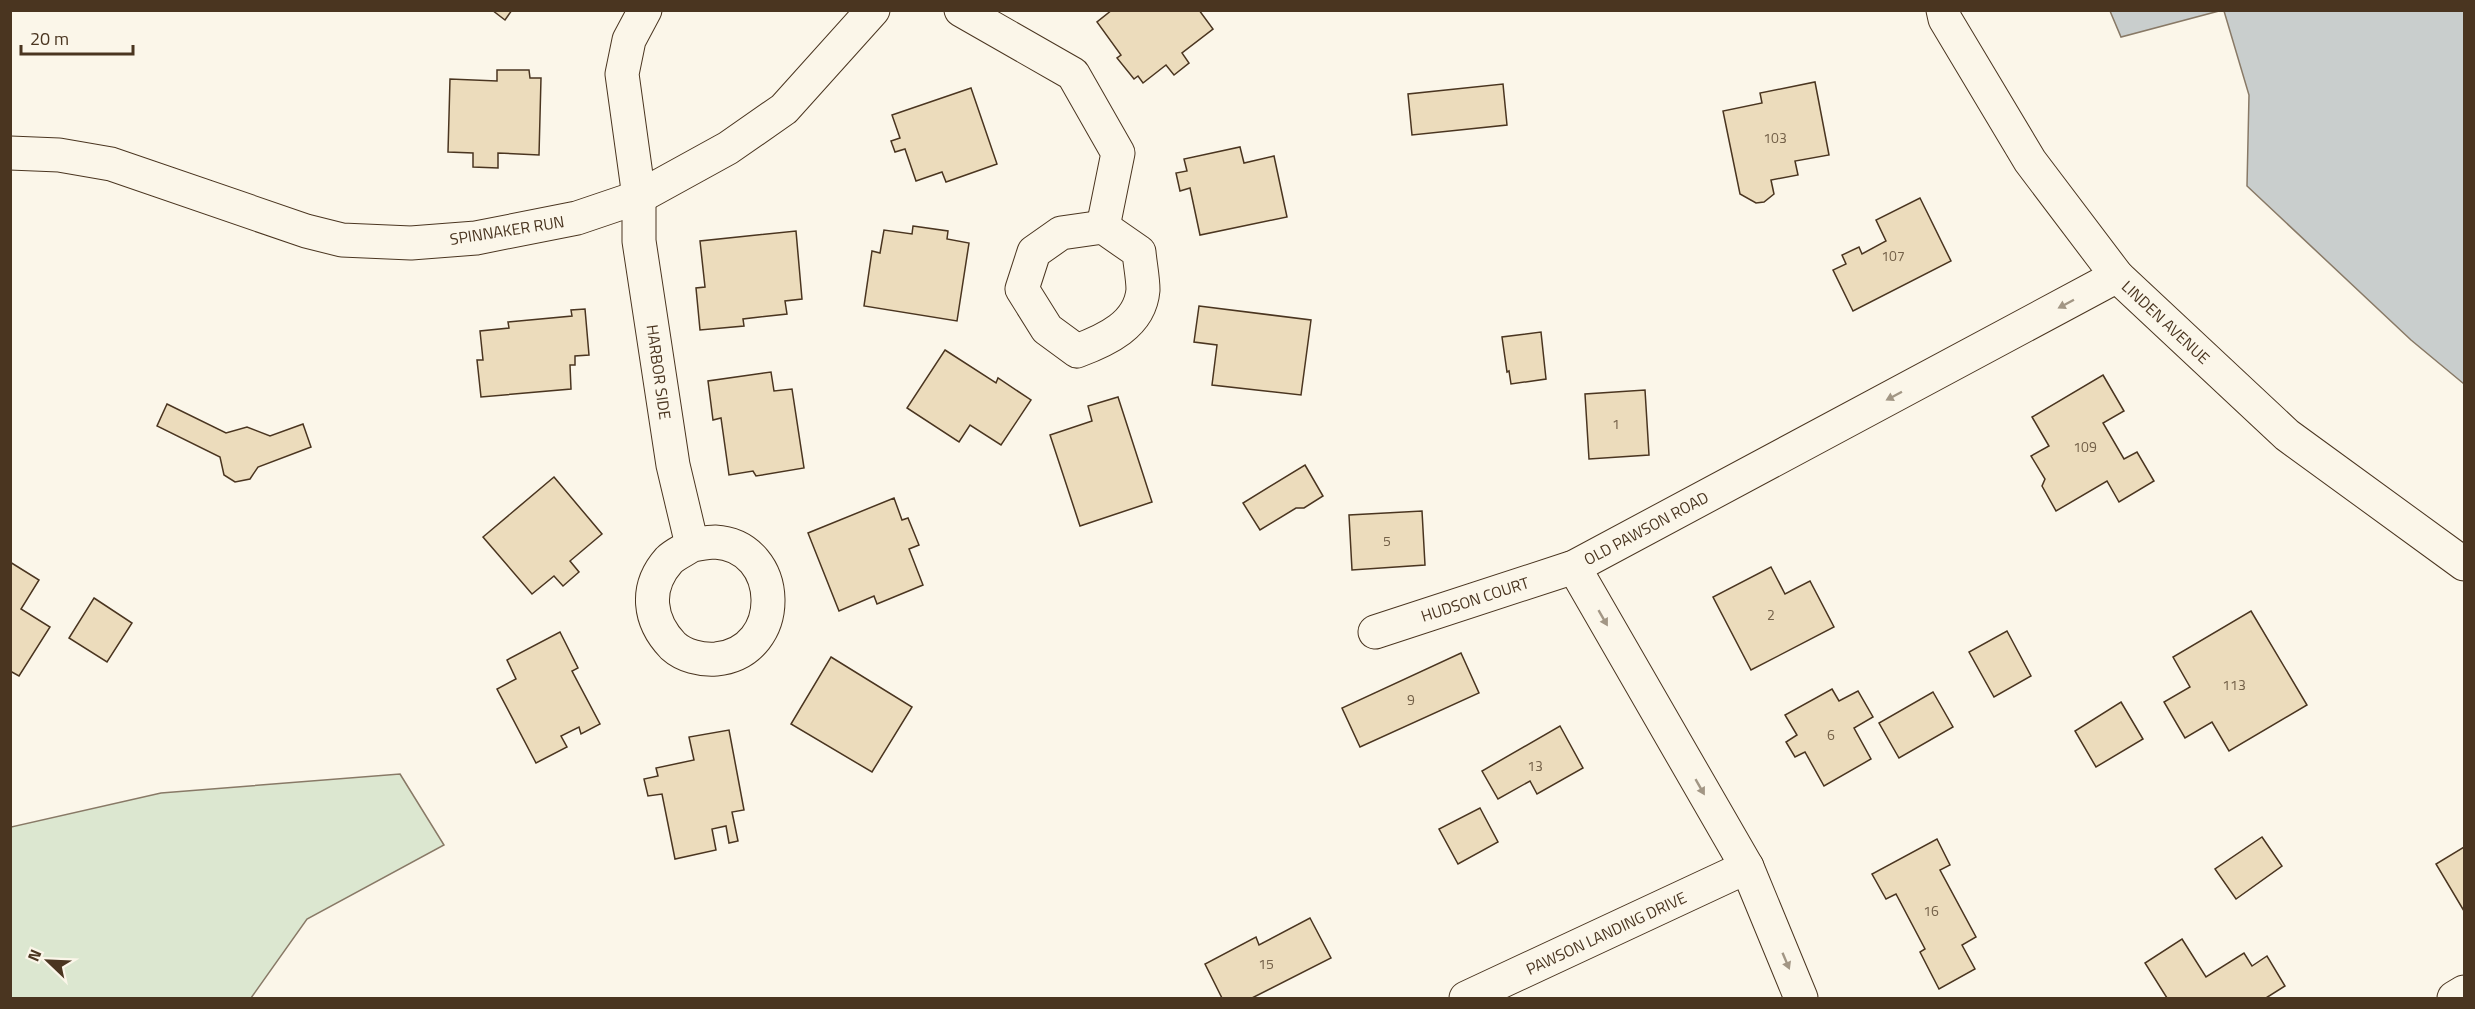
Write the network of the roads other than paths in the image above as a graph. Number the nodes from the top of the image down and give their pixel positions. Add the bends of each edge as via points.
1 (645, 10) edge
2 (873, 10) edge
3 (961, 10) edge
4 (1943, 10) edge
5 (10, 153) edge
6 (639, 197) junction
7 (1103, 227) dead end
8 (2117, 276) junction
9 (692, 545) dead end
10 (2464, 564) edge
11 (1574, 567) junction
12 (1375, 632) dead end
13 (1746, 867) junction
14 (2464, 992) edge
15 (1466, 999) edge
16 (1802, 999) edge
17 (2454, 999) edge

1 - 6 street, HARBOR SIDE via 629,40 622,74
2 - 6 street, SPINNAKER RUN via 784,109 728,148
3 - 7 street via 1073,74 1118,153
4 - 8 street, LINDEN AVENUE via 2030,161
5 - 6 street, SPINNAKER RUN via 59,155 111,164 342,240 411,243 476,238 577,218
6 - 9 street, HARBOR SIDE via 639,241 673,465
8 - 10 street, LINDEN AVENUE via 2287,435
8 -> 11 street, OLD PAWSON ROAD
11 - 12 street, HUDSON COURT
11 -> 13 street, OLD PAWSON ROAD
13 - 15 street, PAWSON LANDING DRIVE
13 -> 16 street, OLD PAWSON ROAD
14 - 17 street

